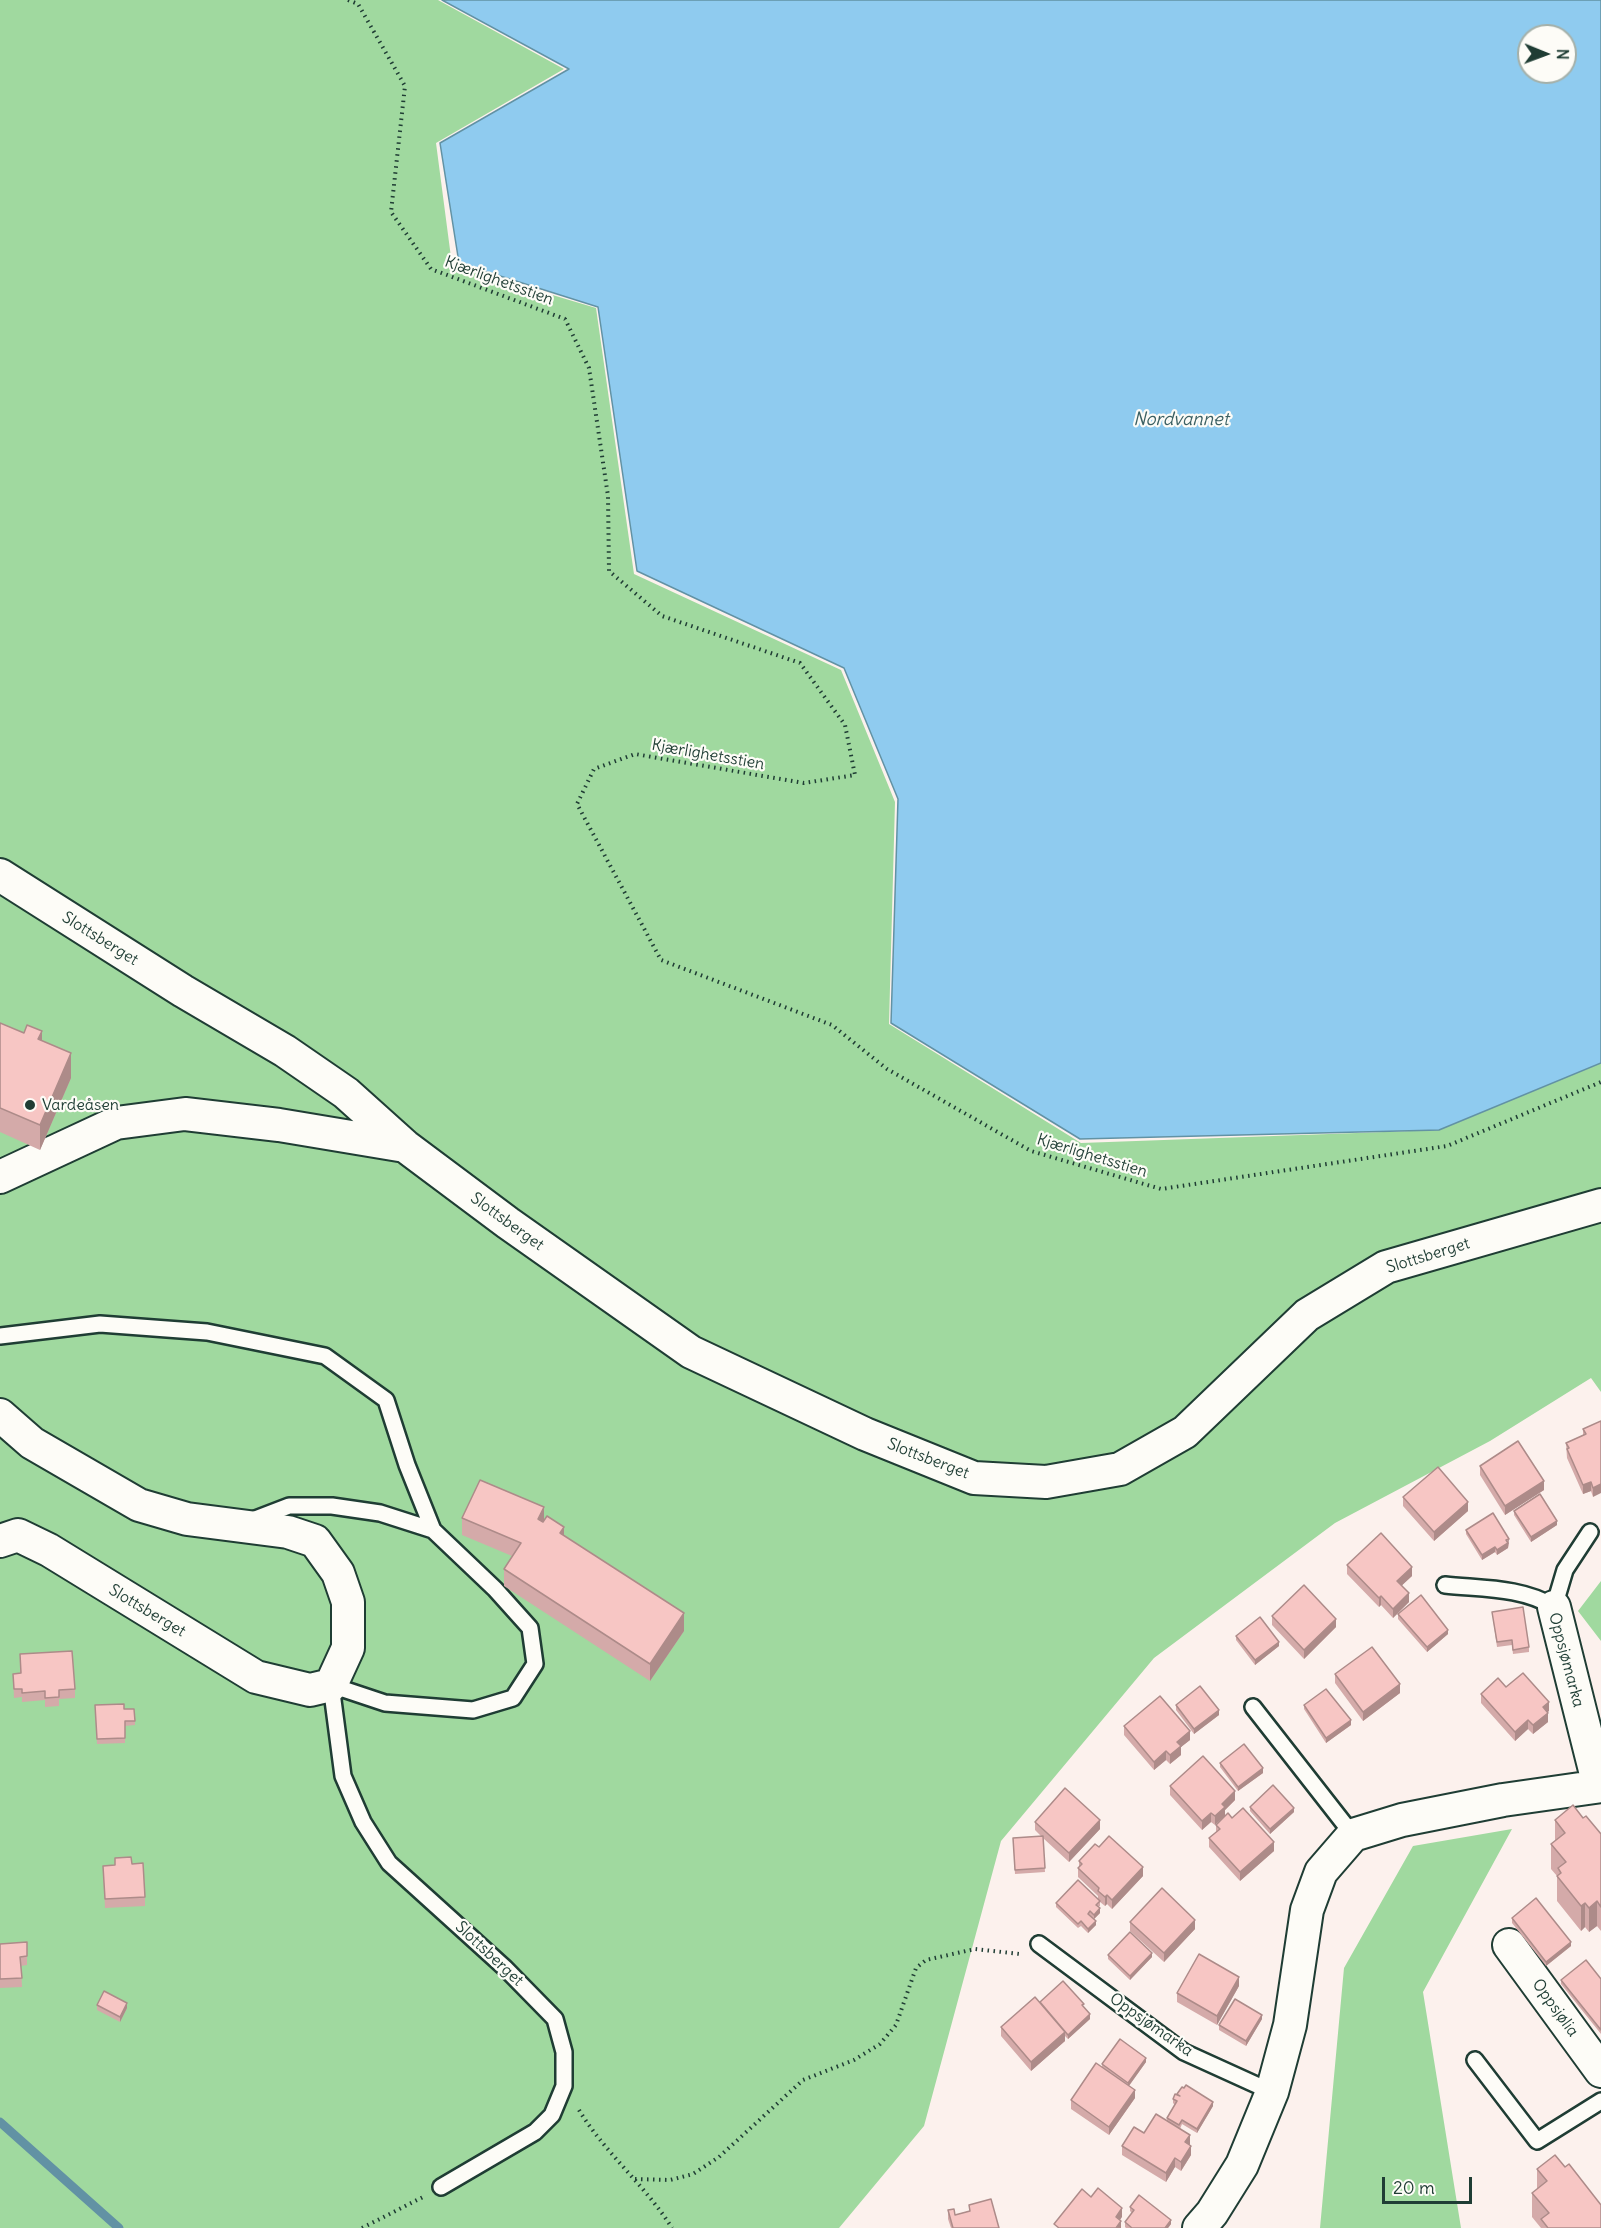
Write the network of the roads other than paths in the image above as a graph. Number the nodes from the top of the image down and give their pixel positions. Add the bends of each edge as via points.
1 (0, 875) edge
2 (405, 1146) junction
3 (0, 1177) edge
4 (1601, 1205) edge
5 (0, 1336) edge
6 (0, 1415) edge
7 (238, 1525) junction
8 (433, 1530) junction
9 (1590, 1532) dead end
10 (0, 1541) edge
11 (1445, 1585) dead end
12 (1554, 1607) junction
13 (331, 1685) junction
14 (1253, 1707) dead end
15 (1600, 1786) edge
16 (1353, 1835) junction
17 (1039, 1944) dead end
18 (1509, 1945) dead end
19 (1475, 2060) dead end
20 (1601, 2071) edge
21 (1272, 2092) junction
22 (1601, 2102) edge
23 (441, 2187) road end
24 (1199, 2228) edge

1 - 2 street, Slottsberget via 285,1051 346,1093
2 - 3 street, Slottsberget via 184,1114 116,1123
2 - 4 street, Slottsberget via 691,1352 864,1434 974,1478 1046,1482 1120,1469 1185,1432 1307,1315 1386,1267
5 - 8 lane, Slottsberget via 100,1324 207,1332 325,1356 386,1400
6 - 7 street, Slottsberget via 32,1443 140,1506 187,1519
7 - 8 lane, Slottsberget via 289,1506 332,1506 380,1513
7 - 13 street, Slottsberget via 288,1532 315,1541 338,1573 348,1602 348,1648
8 - 13 lane, Slottsberget via 530,1628 535,1664 513,1698 473,1710 386,1703
9 - 12 lane via 1565,1570
10 - 13 street, Slottsberget via 18,1535 49,1550 256,1677 310,1690
11 - 12 lane, Oppsjømarka via 1509,1591 1541,1599
12 - 15 street, Oppsjømarka
13 - 23 lane, Slottsberget via 344,1776 363,1822 389,1863 555,2019 564,2052 564,2086 552,2115 536,2132
14 - 16 lane
15 - 16 street, Oppsjømarka via 1402,1820
16 - 21 street via 1321,1872 1307,1910 1290,2025
17 - 21 lane, Oppsjømarka via 1184,2052
18 - 20 street, Oppsjølia
19 - 22 lane via 1537,2141
21 - 24 street via 1242,2165

